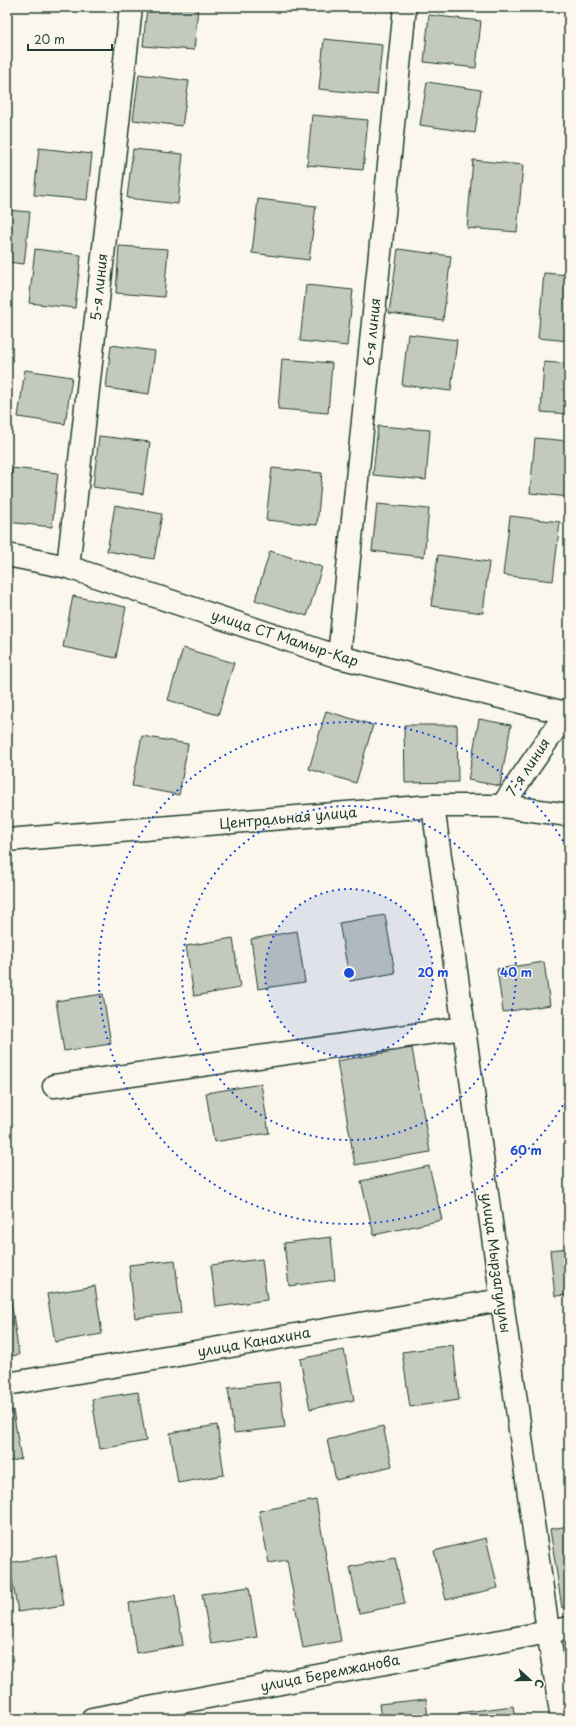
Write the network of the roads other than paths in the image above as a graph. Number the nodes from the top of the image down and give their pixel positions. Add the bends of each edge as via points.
1 (131, 7) edge
2 (405, 7) edge
3 (7, 555) edge
4 (68, 567) junction
5 (339, 657) junction
6 (567, 711) edge
7 (433, 806) junction
8 (502, 806) junction
9 (569, 815) edge
10 (7, 840) edge
11 (463, 1028) junction
12 (54, 1086) dead end
13 (501, 1300) junction
14 (7, 1384) edge
15 (569, 1628) edge
16 (548, 1631) junction
17 (92, 1719) edge
18 (562, 1719) edge

1 - 4 street, 5-я линия
2 - 5 street, 6-я линия
3 - 4 street, улица СТ Мамыр-Кар
4 - 5 street, улица СТ Мамыр-Кар
5 - 6 street, улица СТ Мамыр-Кар
6 - 8 street, 7-я линия
7 - 8 street, Центральная улица
7 - 10 street, Центральная улица
7 - 11 street, улица Мырзагулулы
8 - 9 street, Центральная улица
11 - 12 street
11 - 13 street, улица Мырзагулулы
13 - 14 street, улица Канахина
13 - 16 street, улица Мырзагулулы
15 - 16 street, улица Беремжанова
16 - 17 street, улица Беремжанова
16 - 18 street, улица Мырзагулулы

